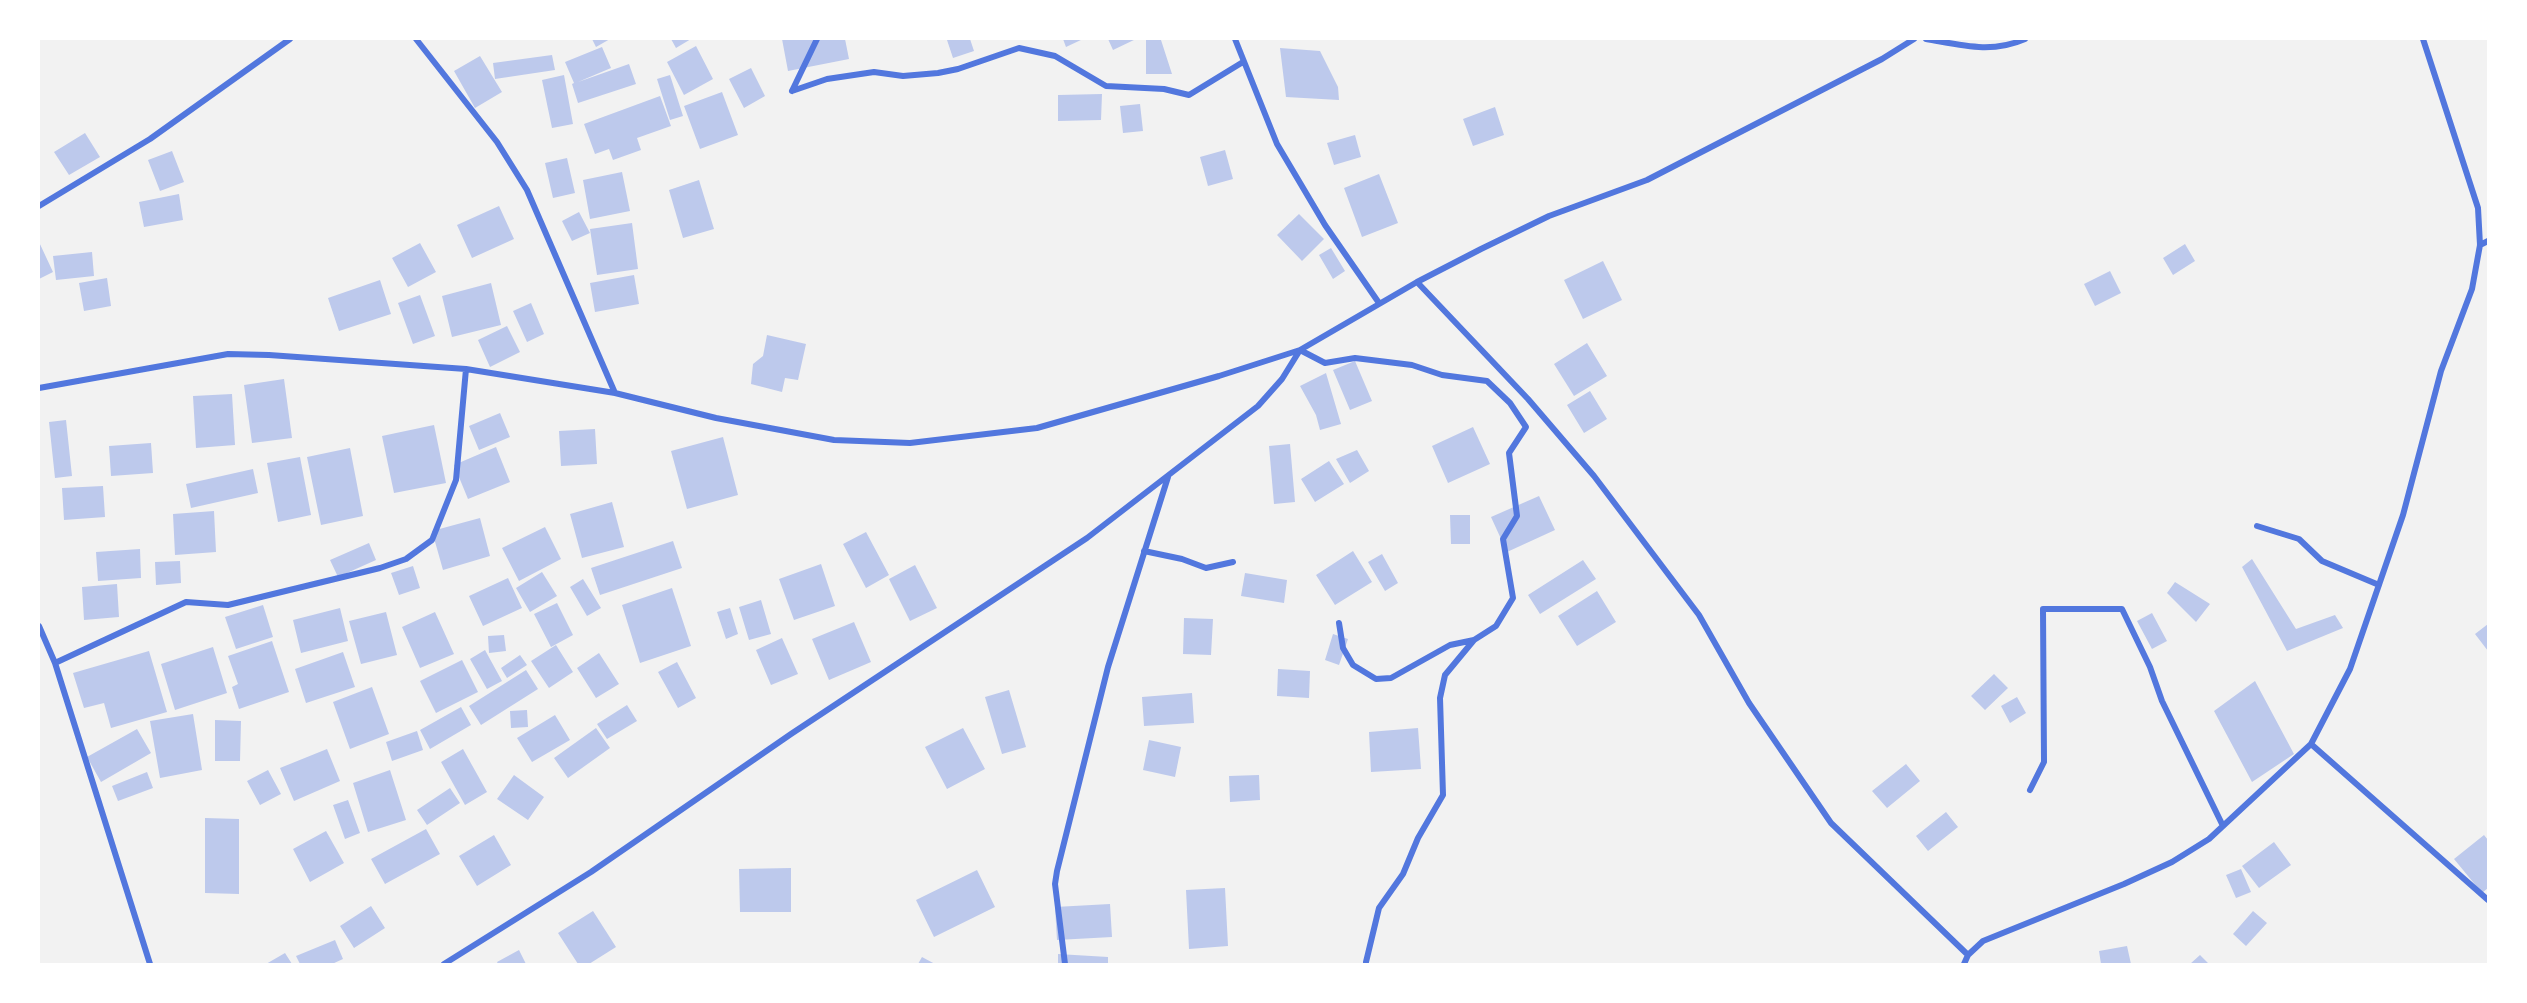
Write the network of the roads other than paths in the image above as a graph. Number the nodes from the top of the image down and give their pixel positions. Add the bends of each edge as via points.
1 (290, 39) edge
2 (416, 39) edge
3 (817, 39) edge
4 (1235, 39) edge
5 (1914, 39) edge
6 (1926, 39) edge
7 (2025, 39) edge
8 (2423, 39) edge
9 (1243, 62) junction
10 (39, 206) edge
11 (2488, 241) edge
12 (2480, 245) junction
13 (1417, 282) junction
14 (1379, 303) junction
15 (1300, 350) junction
16 (466, 369) junction
17 (39, 388) edge
18 (615, 393) junction
19 (1168, 475) junction
20 (2257, 526) dead end
21 (1144, 551) junction
22 (1233, 562) dead end
23 (2379, 585) junction
24 (1339, 623) dead end
25 (39, 626) edge
26 (1474, 640) junction
27 (55, 663) junction
28 (2311, 744) junction
29 (2030, 790) dead end
30 (2223, 826) junction
31 (2488, 900) edge
32 (1968, 955) junction
33 (1366, 962) dead end
34 (150, 964) edge
35 (444, 964) edge
36 (1065, 964) edge
37 (1964, 964) edge

1 - 10 street via 150,139
2 - 18 street via 496,142 527,190
3 - 9 street via 792,91 827,79 874,72 903,76 948,71 1019,48 1055,56 1106,86 1164,89 1189,95
4 - 9 street
5 - 13 street via 1647,180 1549,216
6 - 7 street via 1981,48 2008,47
8 - 12 street via 2478,208
9 - 14 street via 1278,144 1325,225
11 - 12 street
12 - 23 street via 2472,289 2441,370 2403,515
13 - 14 street
13 - 32 street via 1528,399 1594,476 1699,615 1749,703 1831,823
14 - 15 street
15 - 18 street via 1037,428 910,443 834,440 716,418
15 - 19 street via 1258,406
15 - 26 street via 1325,363 1355,358 1487,381 1510,403 1526,427 1509,453 1517,516 1503,539 1513,598 1496,626
16 - 17 street via 228,354
16 - 18 street
16 - 27 street via 456,480 432,540 406,559 228,605 186,602
19 - 21 street
19 - 35 street via 1086,538 591,872
20 - 23 street via 2299,539 2322,561
21 - 22 street via 1206,568
21 - 36 street via 1108,667 1057,871 1055,884
23 - 28 street via 2350,669
24 - 26 street via 1343,648 1353,665 1376,679 1391,678 1450,645
25 - 27 street
26 - 33 street via 1445,675 1442,687 1443,795 1403,874 1380,908
27 - 34 street
28 - 30 street
28 - 31 street
29 - 30 street via 2044,762 2043,609 2122,609
30 - 32 street via 2172,862 1983,941
32 - 37 street

